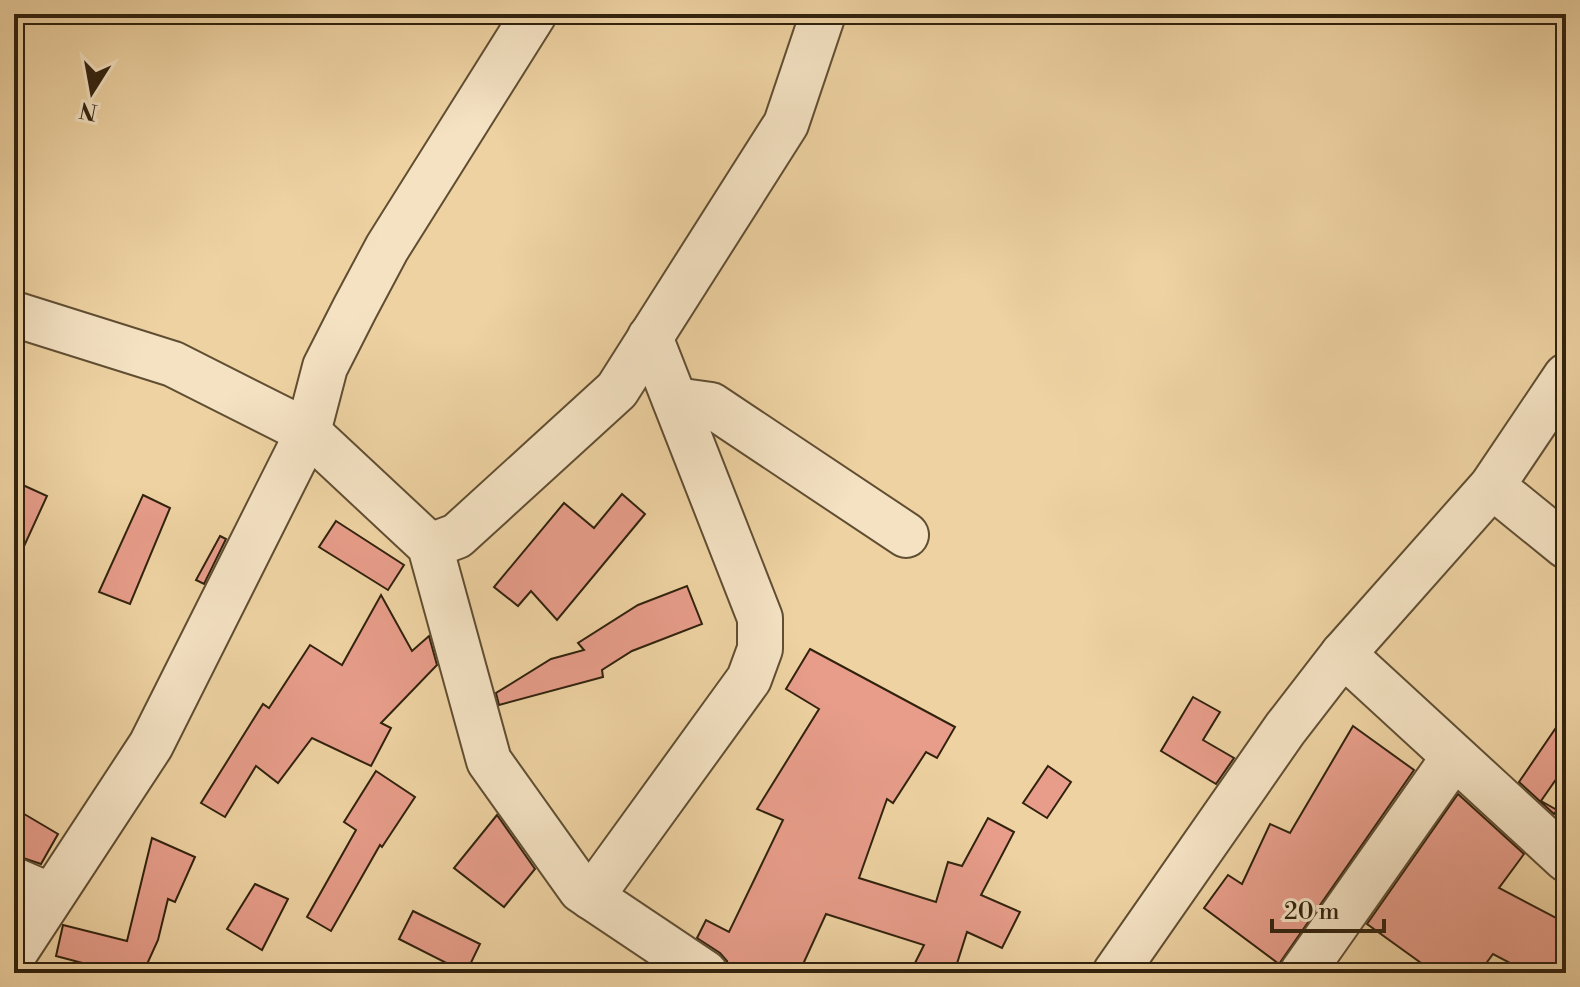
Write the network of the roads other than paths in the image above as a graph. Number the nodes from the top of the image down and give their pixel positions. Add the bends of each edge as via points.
1 (534, 14) edge
2 (823, 14) edge
3 (14, 314) edge
4 (650, 337) junction
5 (1566, 376) edge
6 (675, 400) junction
7 (308, 432) junction
8 (1492, 486) junction
9 (906, 535) dead end
10 (430, 546) junction
11 (1566, 546) edge
12 (1343, 654) junction
13 (1454, 757) junction
14 (1566, 859) edge
15 (33, 888) edge
16 (591, 897) junction
17 (14, 954) edge
18 (705, 973) edge
19 (1115, 973) edge
20 (1302, 973) edge

1 - 7 street via 387,248 325,367
2 - 4 street via 786,124
3 - 7 street via 173,364
4 - 6 street
4 - 10 street via 617,390 457,536
5 - 8 street
6 - 9 street via 711,405
6 - 16 street via 760,618 760,649 749,679
7 - 10 street
7 - 15 street via 151,745
8 - 11 street
8 - 12 street
10 - 16 street via 489,761
12 - 13 street
12 - 19 street
13 - 14 street
13 - 20 street
15 - 17 street
16 - 18 street

